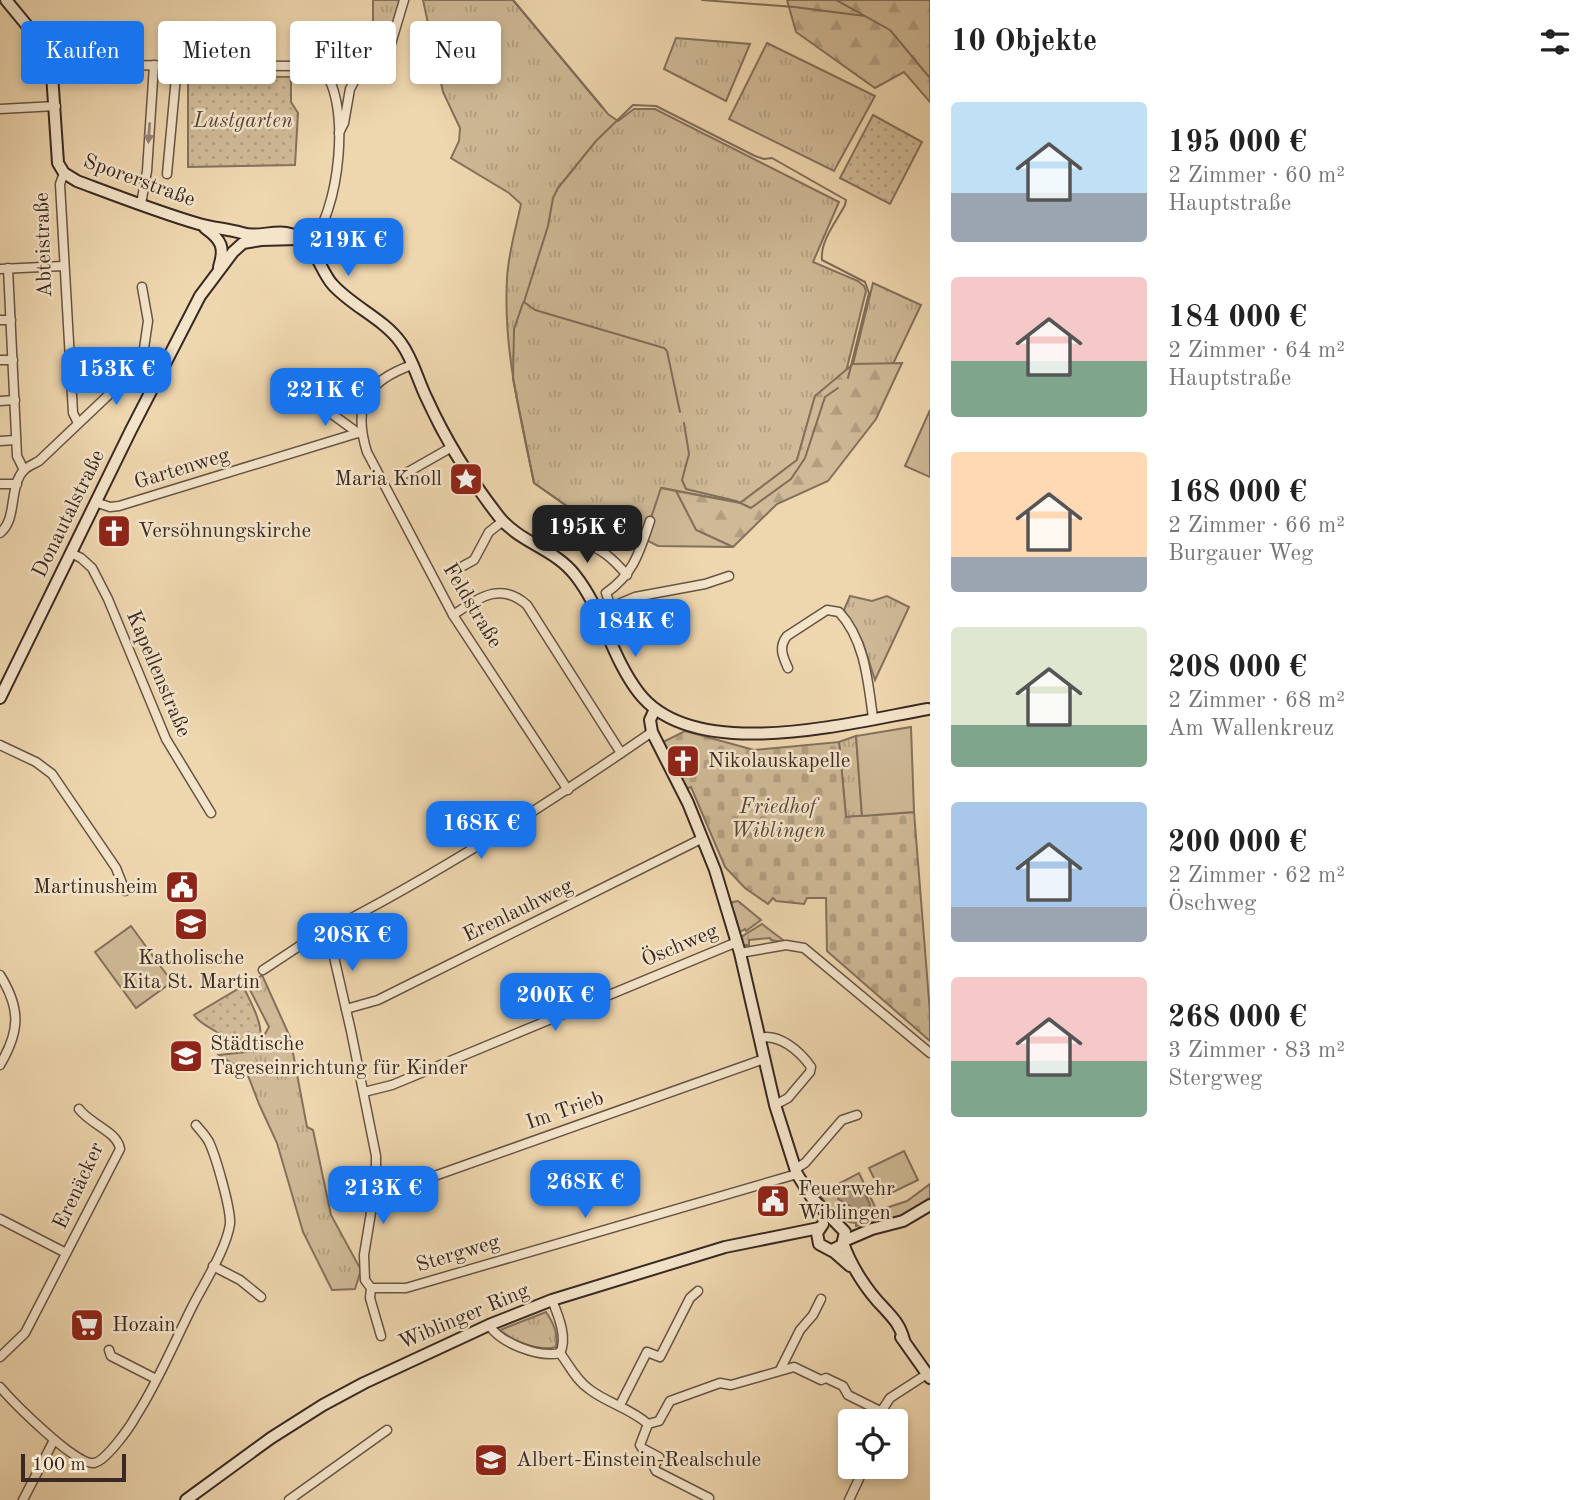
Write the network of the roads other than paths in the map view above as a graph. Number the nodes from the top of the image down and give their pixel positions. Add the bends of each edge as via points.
1 (6, 0) edge
2 (404, 0) edge
3 (23, 21) edge
4 (396, 25) edge
5 (144, 65) edge
6 (154, 65) junction
7 (158, 65) edge
8 (54, 84) edge
9 (175, 84) edge
10 (331, 84) edge
11 (353, 84) edge
12 (55, 106) junction
13 (0, 109) edge
14 (338, 133) junction
15 (64, 173) junction
16 (167, 174) dead end
17 (141, 204) junction
18 (200, 225) junction
19 (227, 230) junction
20 (239, 232) junction
21 (304, 242) junction
22 (222, 244) junction
23 (238, 247) junction
24 (63, 266) junction
25 (4, 268) edge
26 (216, 275) junction
27 (142, 287) dead end
28 (0, 320) edge
29 (10, 320) junction
30 (0, 360) edge
31 (13, 360) junction
32 (412, 365) junction
33 (140, 376) junction
34 (155, 383) junction
35 (310, 398) dead end
36 (15, 400) junction
37 (0, 401) edge
38 (78, 424) junction
39 (360, 432) junction
40 (0, 440) edge
41 (16, 440) junction
42 (452, 447) junction
43 (24, 470) junction
44 (401, 476) dead end
45 (0, 484) edge
46 (17, 484) junction
47 (95, 502) junction
48 (503, 521) junction
49 (650, 521) dead end
50 (0, 533) edge
51 (579, 542) dead end
52 (71, 553) junction
53 (463, 566) dead end
54 (627, 575) junction
55 (729, 576) dead end
56 (611, 607) junction
57 (597, 613) junction
58 (453, 615) junction
59 (788, 668) dead end
60 (0, 698) edge
61 (929, 708) edge
62 (658, 711) junction
63 (873, 718) junction
64 (652, 733) junction
65 (0, 745) edge
66 (621, 753) junction
67 (568, 790) junction
68 (211, 813) dead end
69 (703, 838) junction
70 (125, 891) dead end
71 (331, 944) junction
72 (738, 948) junction
73 (263, 970) dead end
74 (0, 975) edge
75 (346, 1009) junction
76 (759, 1038) junction
77 (930, 1053) edge
78 (764, 1059) junction
79 (0, 1065) edge
80 (364, 1092) junction
81 (775, 1105) junction
82 (79, 1109) dead end
83 (857, 1115) dead end
84 (196, 1125) dead end
85 (796, 1171) junction
86 (376, 1182) junction
87 (812, 1198) junction
88 (930, 1205) edge
89 (0, 1219) edge
90 (838, 1225) junction
91 (820, 1227) junction
92 (872, 1230) junction
93 (786, 1235) junction
94 (818, 1242) junction
95 (844, 1242) junction
96 (832, 1250) junction
97 (66, 1253) junction
98 (213, 1266) junction
99 (857, 1272) junction
100 (370, 1286) junction
101 (698, 1291) dead end
102 (261, 1297) dead end
103 (821, 1299) dead end
104 (552, 1300) junction
105 (489, 1325) junction
106 (382, 1336) dead end
107 (110, 1350) dead end
108 (560, 1353) junction
109 (0, 1357) edge
110 (780, 1370) junction
111 (929, 1376) edge
112 (156, 1379) junction
113 (0, 1388) edge
114 (620, 1405) junction
115 (876, 1409) edge
116 (882, 1409) edge
117 (648, 1424) junction
118 (387, 1430) dead end
119 (54, 1440) junction
120 (859, 1479) edge
121 (709, 1498) dead end
122 (23, 1500) edge
123 (186, 1500) edge
124 (289, 1500) edge
125 (849, 1500) edge

1 - 3 main road
2 - 4 street
5 - 6 street
6 - 7 street
6 -> 17 street
8 - 12 main road, Abteistraße
9 - 16 street
10 - 14 street
11 - 14 street
12 - 13 street
12 - 15 main road, Abteistraße via 58,163
14 - 21 street via 332,204 320,232
15 - 17 main road, Sporerstraße
15 - 24 street, Abteistraße via 60,184
17 - 18 main road, Sporerstraße
18 - 19 main road, Sporerstraße
18 - 22 main road, Sporerstraße
19 - 20 main road
19 - 22 main road via 221,236
20 - 21 main road via 293,234
20 - 23 main road
21 - 23 main road via 261,240
21 - 32 main road via 340,292 393,333
22 - 23 main road via 229,250
22 - 26 main road
23 - 26 main road, Donautalstraße
24 - 25 street
24 - 38 street, Abteistraße via 73,413
25 - 29 street
26 - 34 main road, Donautalstraße via 197,301
27 - 33 street via 148,321
28 - 29 street
29 - 31 street
30 - 31 street
31 - 36 street
32 - 39 street via 373,387 363,404
32 - 42 main road
33 - 34 street
33 - 38 street via 118,386
34 - 47 main road, Donautalstraße
35 - 39 street
36 - 37 street
36 - 41 street
38 - 43 street
39 - 47 street, Gartenweg via 118,506
39 - 58 street, Feldstraße
40 - 41 street
41 - 43 street
42 - 44 street
42 - 48 main road
43 - 46 street
45 - 46 street
46 - 50 street
47 - 52 main road, Donautalstraße
48 - 53 street via 485,538 474,560
48 - 57 main road via 567,566
49 - 54 street
51 - 54 street via 603,551
52 - 60 main road, Donautalstraße
52 - 68 street, Kapellenstraße via 86,561 97,578 166,739
54 - 56 street via 606,593
55 - 56 street via 635,597
56 - 57 street
57 - 62 main road via 622,668
58 - 66 street via 491,594 519,598
58 - 67 street, Feldstraße
59 - 63 street via 781,650 783,640 827,610 839,611 862,653
61 - 63 main road
62 - 63 main road via 697,727 762,734
62 - 64 main road via 650,720
64 - 66 street
64 - 69 main road
65 - 70 street via 52,774 116,867
66 - 67 street
67 - 71 street via 344,922
69 - 72 main road
69 - 75 street, Erenlauhweg via 378,1000
71 - 73 street via 316,935
71 - 75 street
72 - 76 main road
72 - 77 street, Öschweg via 804,947
72 - 80 street, Öschweg via 392,1085
74 - 79 street via 12,999 16,1022
75 - 80 street
76 - 78 main road
76 - 81 street via 779,1039 811,1067 788,1098
78 - 81 main road
78 - 86 street, Im Trieb via 426,1179
80 - 86 street via 373,1133
81 - 85 main road
82 - 97 street, Erenäcker via 87,1120 115,1137 120,1149
83 - 85 street via 842,1120
84 - 98 street via 209,1143 230,1209 227,1235
85 - 87 main road
85 - 100 street, Stergweg via 411,1287
86 - 100 street via 364,1255 365,1280
87 - 90 main road
87 - 91 main road
88 - 92 main road via 902,1221
89 - 97 street, Erenäcker
90 - 91 main road
90 - 92 main road
90 - 95 main road
91 - 93 main road, Wiblinger Ring
91 - 94 main road
92 - 95 main road
93 - 94 main road, Wiblinger Ring
93 - 104 main road, Wiblinger Ring via 725,1247
94 - 96 main road
95 - 96 main road
95 - 99 main road
96 - 99 main road
97 - 109 street, Erenäcker via 25,1333
98 - 102 street
98 - 112 street
99 - 111 main road via 896,1321
100 - 106 street
101 - 114 street via 660,1357 647,1352
103 - 110 street
104 - 105 main road, Wiblinger Ring
104 - 108 street via 562,1333
105 - 108 street via 509,1342 543,1355
105 - 123 main road, Wiblinger Ring via 323,1405
107 - 112 street via 111,1356
108 - 114 street via 588,1389
110 - 115 street via 794,1367 821,1380 826,1378
110 - 117 street via 670,1401 659,1421
111 - 116 street via 890,1398
112 - 119 street via 129,1428 97,1463 76,1456
113 - 119 street
114 - 117 street
117 - 121 street via 640,1445 659,1457 656,1471
118 - 124 street
119 - 122 street
120 - 125 street

